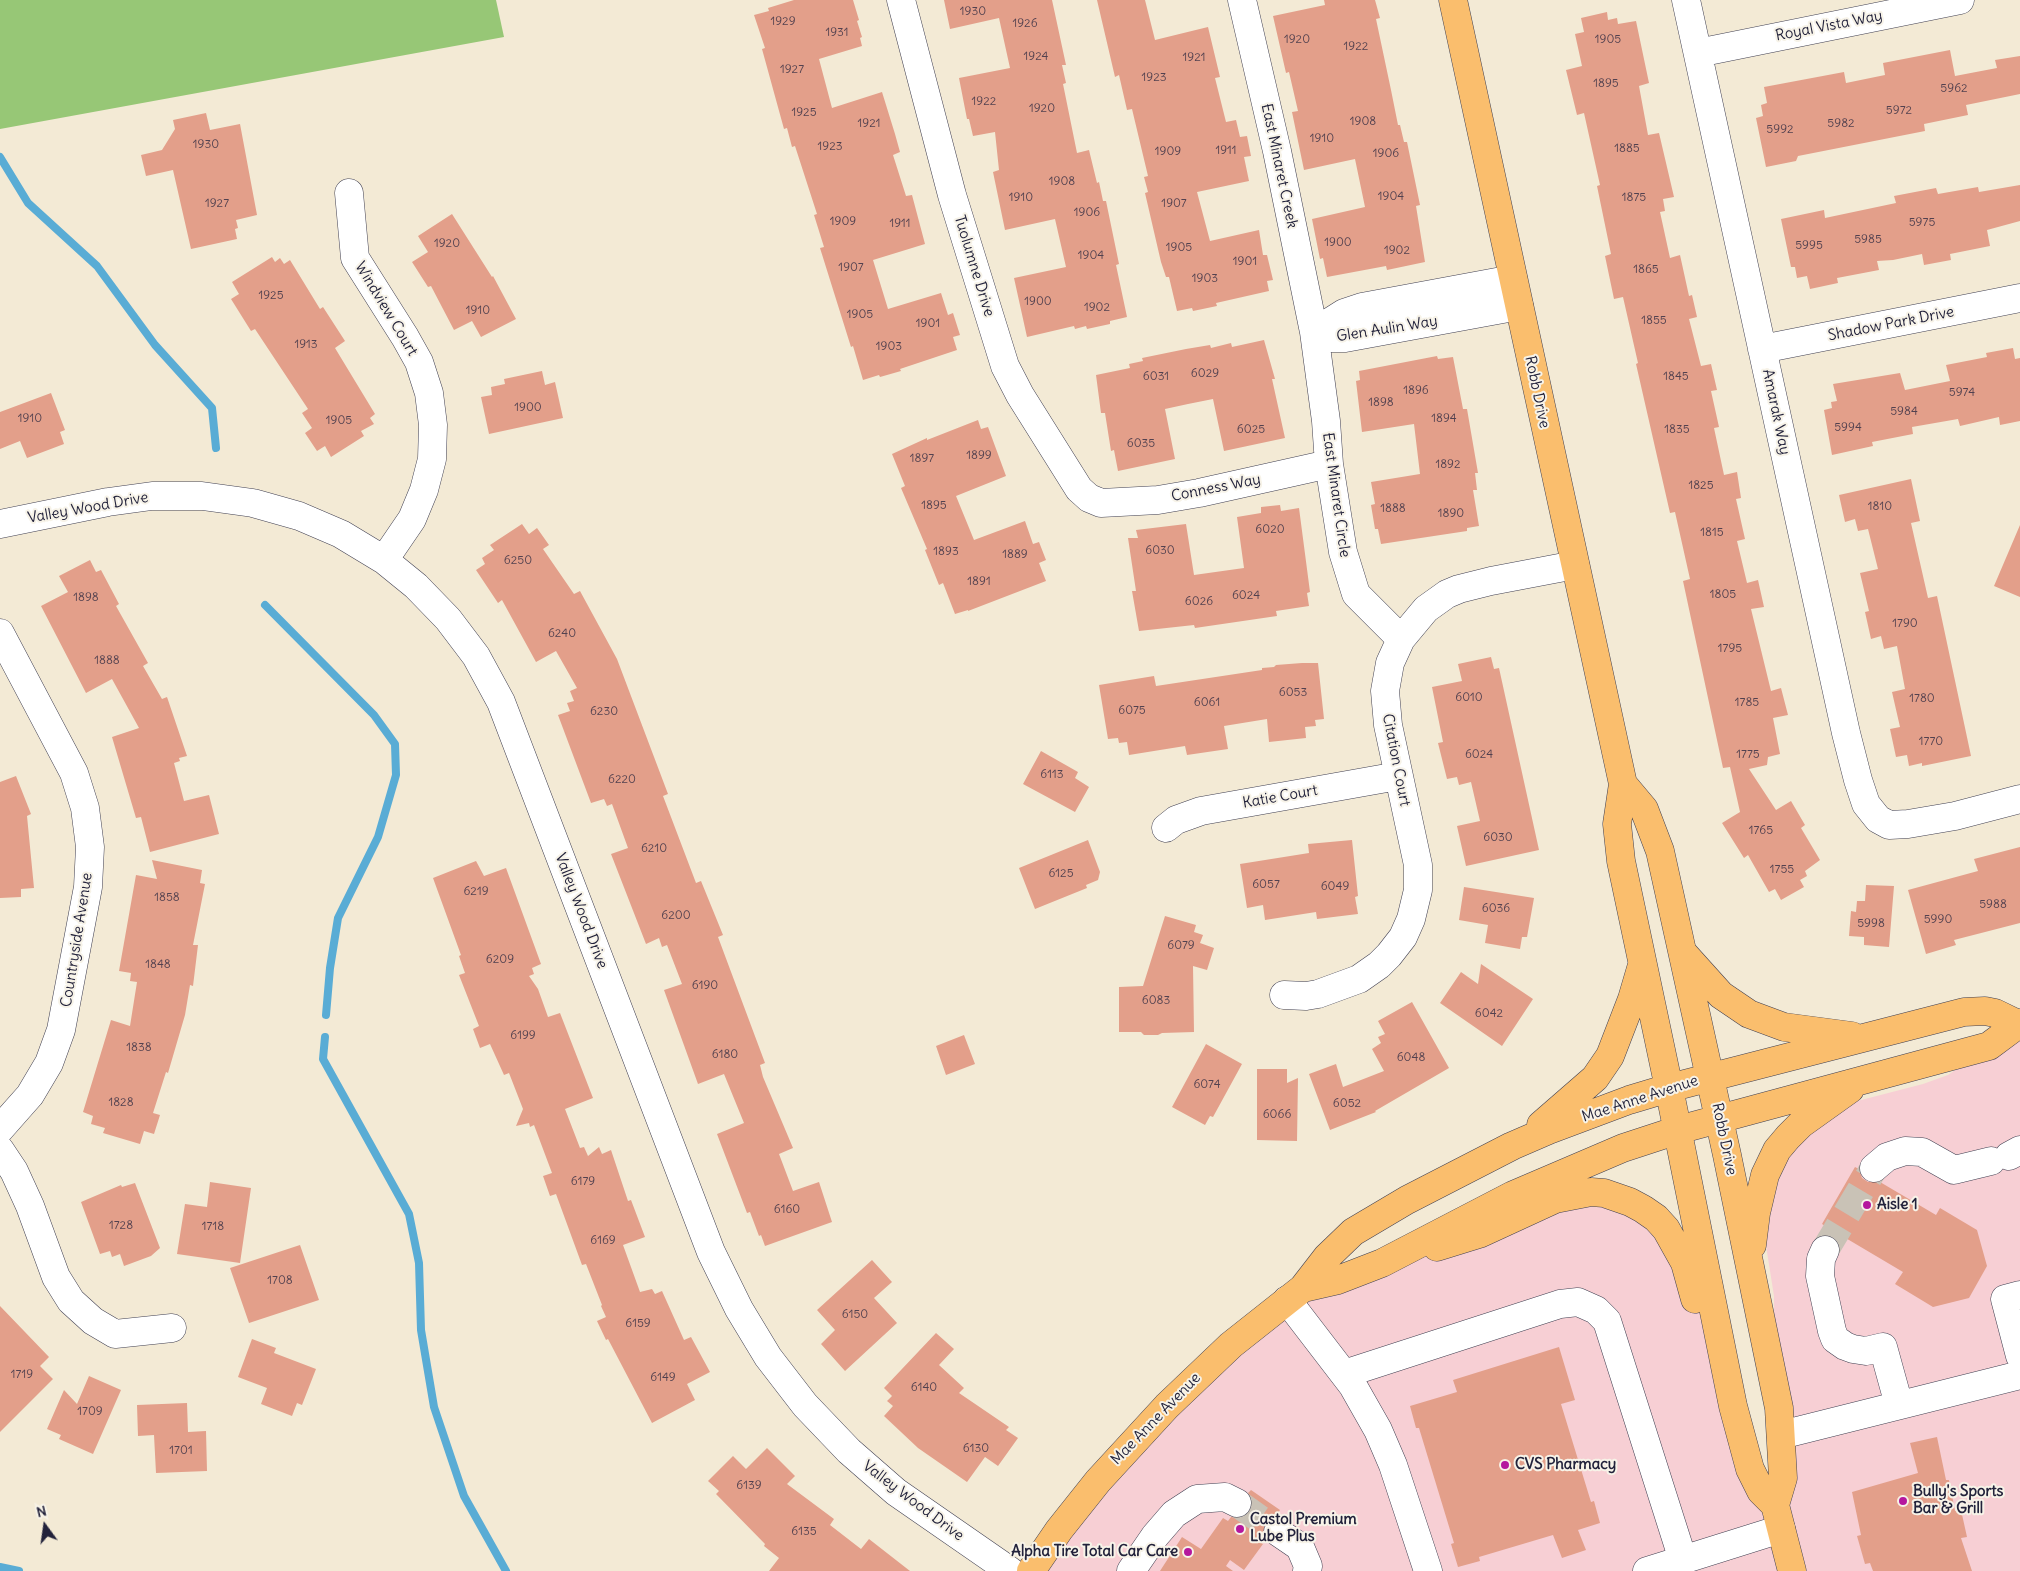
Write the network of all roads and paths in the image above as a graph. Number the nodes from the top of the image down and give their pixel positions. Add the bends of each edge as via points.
1 (901, 0) edge
2 (1242, 0) edge
3 (1453, 0) edge
4 (1686, 0) edge
5 (1960, 0) edge
6 (1698, 53) junction
7 (349, 193) dead end
8 (1512, 280) junction
9 (2020, 298) edge
10 (1518, 306) junction
11 (1314, 332) junction
12 (1762, 349) junction
13 (1330, 464) junction
14 (1101, 503) joint
15 (0, 524) edge
16 (384, 560) junction
17 (1575, 565) junction
18 (0, 633) edge
19 (1401, 639) junction
20 (1398, 776) junction
21 (1623, 784) junction
22 (2020, 799) edge
23 (1166, 828) dead end
24 (1682, 951) junction
25 (1642, 964) junction
26 (1284, 995) dead end
27 (2019, 1024) edge
28 (1864, 1037) junction
29 (1710, 1077) junction
30 (1864, 1079) junction
31 (1669, 1088) junction
32 (1719, 1119) junction
33 (0, 1129) edge
34 (1678, 1130) junction
35 (1522, 1142) junction
36 (0, 1150) edge
37 (2007, 1156) edge
38 (1874, 1168) tunnel mouth
39 (1825, 1250) tunnel mouth
40 (1404, 1253) junction
41 (1750, 1264) junction
42 (1295, 1294) junction
43 (2020, 1295) edge
44 (172, 1328) dead end
45 (1722, 1354) junction
46 (2020, 1356) edge
47 (1344, 1374) junction
48 (2020, 1375) edge
49 (1899, 1406) junction
50 (1781, 1435) junction
51 (1237, 1503) tunnel mouth
52 (1778, 1517) junction
53 (1278, 1532) tunnel mouth
54 (1683, 1560) junction
55 (1010, 1571) edge
56 (1031, 1571) edge
57 (1132, 1571) edge
58 (1306, 1571) edge
59 (1428, 1571) edge
60 (1647, 1571) edge
61 (1792, 1571) edge

1 - 14 street, Tuolumne Drive via 952,196 1005,366 1074,484 1085,495
2 - 11 street, East Minaret Creek
3 - 8 main road, Robb Drive
4 - 6 street, Amarak Way
5 - 6 street, Royal Vista Way
6 - 12 street, Amarak Way
7 - 16 street, Windview Court via 355,258 419,362 429,393 434,425 432,459 424,490 412,519
8 - 10 main road, Robb Drive
8 - 11 street, Glen Aulin Way via 1362,307 1344,313
9 - 12 street, Shadow Park Drive
10 - 11 street, Glen Aulin Way via 1345,338 1330,338
10 - 17 main road, Robb Drive
11 - 13 street, East Minaret Circle
12 - 22 street, Amarak Way via 1846,733 1866,804 1878,819 1889,825 1955,816
13 - 14 street, Conness Way via 1158,500
13 - 19 street, East Minaret Circle via 1343,552 1356,594
15 - 16 street, Valley Wood Drive via 108,502 152,496 202,496 253,503 299,516 341,534
16 - 55 street, Valley Wood Drive via 416,586 448,619 476,656 501,702 711,1252 768,1357 805,1405 849,1452 896,1492
17 - 19 street, Citation Court via 1491,581 1447,594 1426,610
17 - 21 main road, Robb Drive
18 - 33 street, Countryside Avenue via 74,773 85,808 90,847 88,887 62,1030 49,1063 30,1095
19 - 20 street, Citation Court via 1390,663 1385,691
20 - 23 street, Katie Court via 1201,811 1176,820
20 - 26 street, Citation Court via 1418,865 1416,902 1402,937 1379,965 1359,979 1318,994
21 - 24 main road, Robb Drive via 1644,808 1656,837
21 - 25 main road, Robb Drive via 1617,824 1621,861
24 - 28 main road via 1721,995 1749,1014 1784,1027
24 - 29 main road, Robb Drive
25 - 31 main road, Robb Drive
25 - 35 main road via 1610,1056 1595,1078
27 - 28 main road, Mae Anne Avenue via 1994,1013 1969,1012
27 - 30 main road, Mae Anne Avenue via 1988,1046
28 - 29 main road, Mae Anne Avenue
29 - 31 main road, Mae Anne Avenue
29 - 32 main road, Robb Drive
30 - 32 main road, Mae Anne Avenue
30 - 41 main road via 1801,1124 1777,1150 1768,1165 1756,1213
31 - 34 main road, Robb Drive
31 - 35 main road, Mae Anne Avenue via 1589,1114
32 - 34 main road, Mae Anne Avenue
32 - 41 main road, Robb Drive
34 - 40 main road, Mae Anne Avenue via 1591,1161 1513,1194
34 - 45 main road, Robb Drive
35 - 42 main road, Mae Anne Avenue via 1436,1184 1353,1232
36 - 44 street via 14,1171 56,1277 71,1301 93,1321 115,1334
37 - 38 street via 1954,1170 1914,1150 1887,1157
39 - 49 street via 1820,1276 1835,1338 1845,1346 1866,1351 1883,1347
40 - 42 main road, Mae Anne Avenue via 1358,1273
40 - 45 main road via 1469,1238 1555,1199 1591,1192 1617,1197 1656,1218 1666,1229 1685,1263 1706,1331
41 - 50 main road, Robb Drive via 1777,1394
42 - 47 street
42 - 56 main road, Mae Anne Avenue via 1207,1367 1128,1447 1098,1480
43 - 46 street via 2005,1299
45 - 52 main road, Robb Drive via 1746,1459 1761,1492
47 - 54 street via 1560,1304 1578,1302 1596,1310 1607,1321
47 - 59 street via 1378,1430 1393,1465
48 - 49 street
49 - 50 street
50 - 52 main road, Robb Drive via 1782,1478
51 - 57 street via 1225,1497 1197,1499 1174,1514
52 - 54 street
52 - 61 main road, Robb Drive
53 - 58 street via 1300,1547 1308,1566
54 - 60 street

